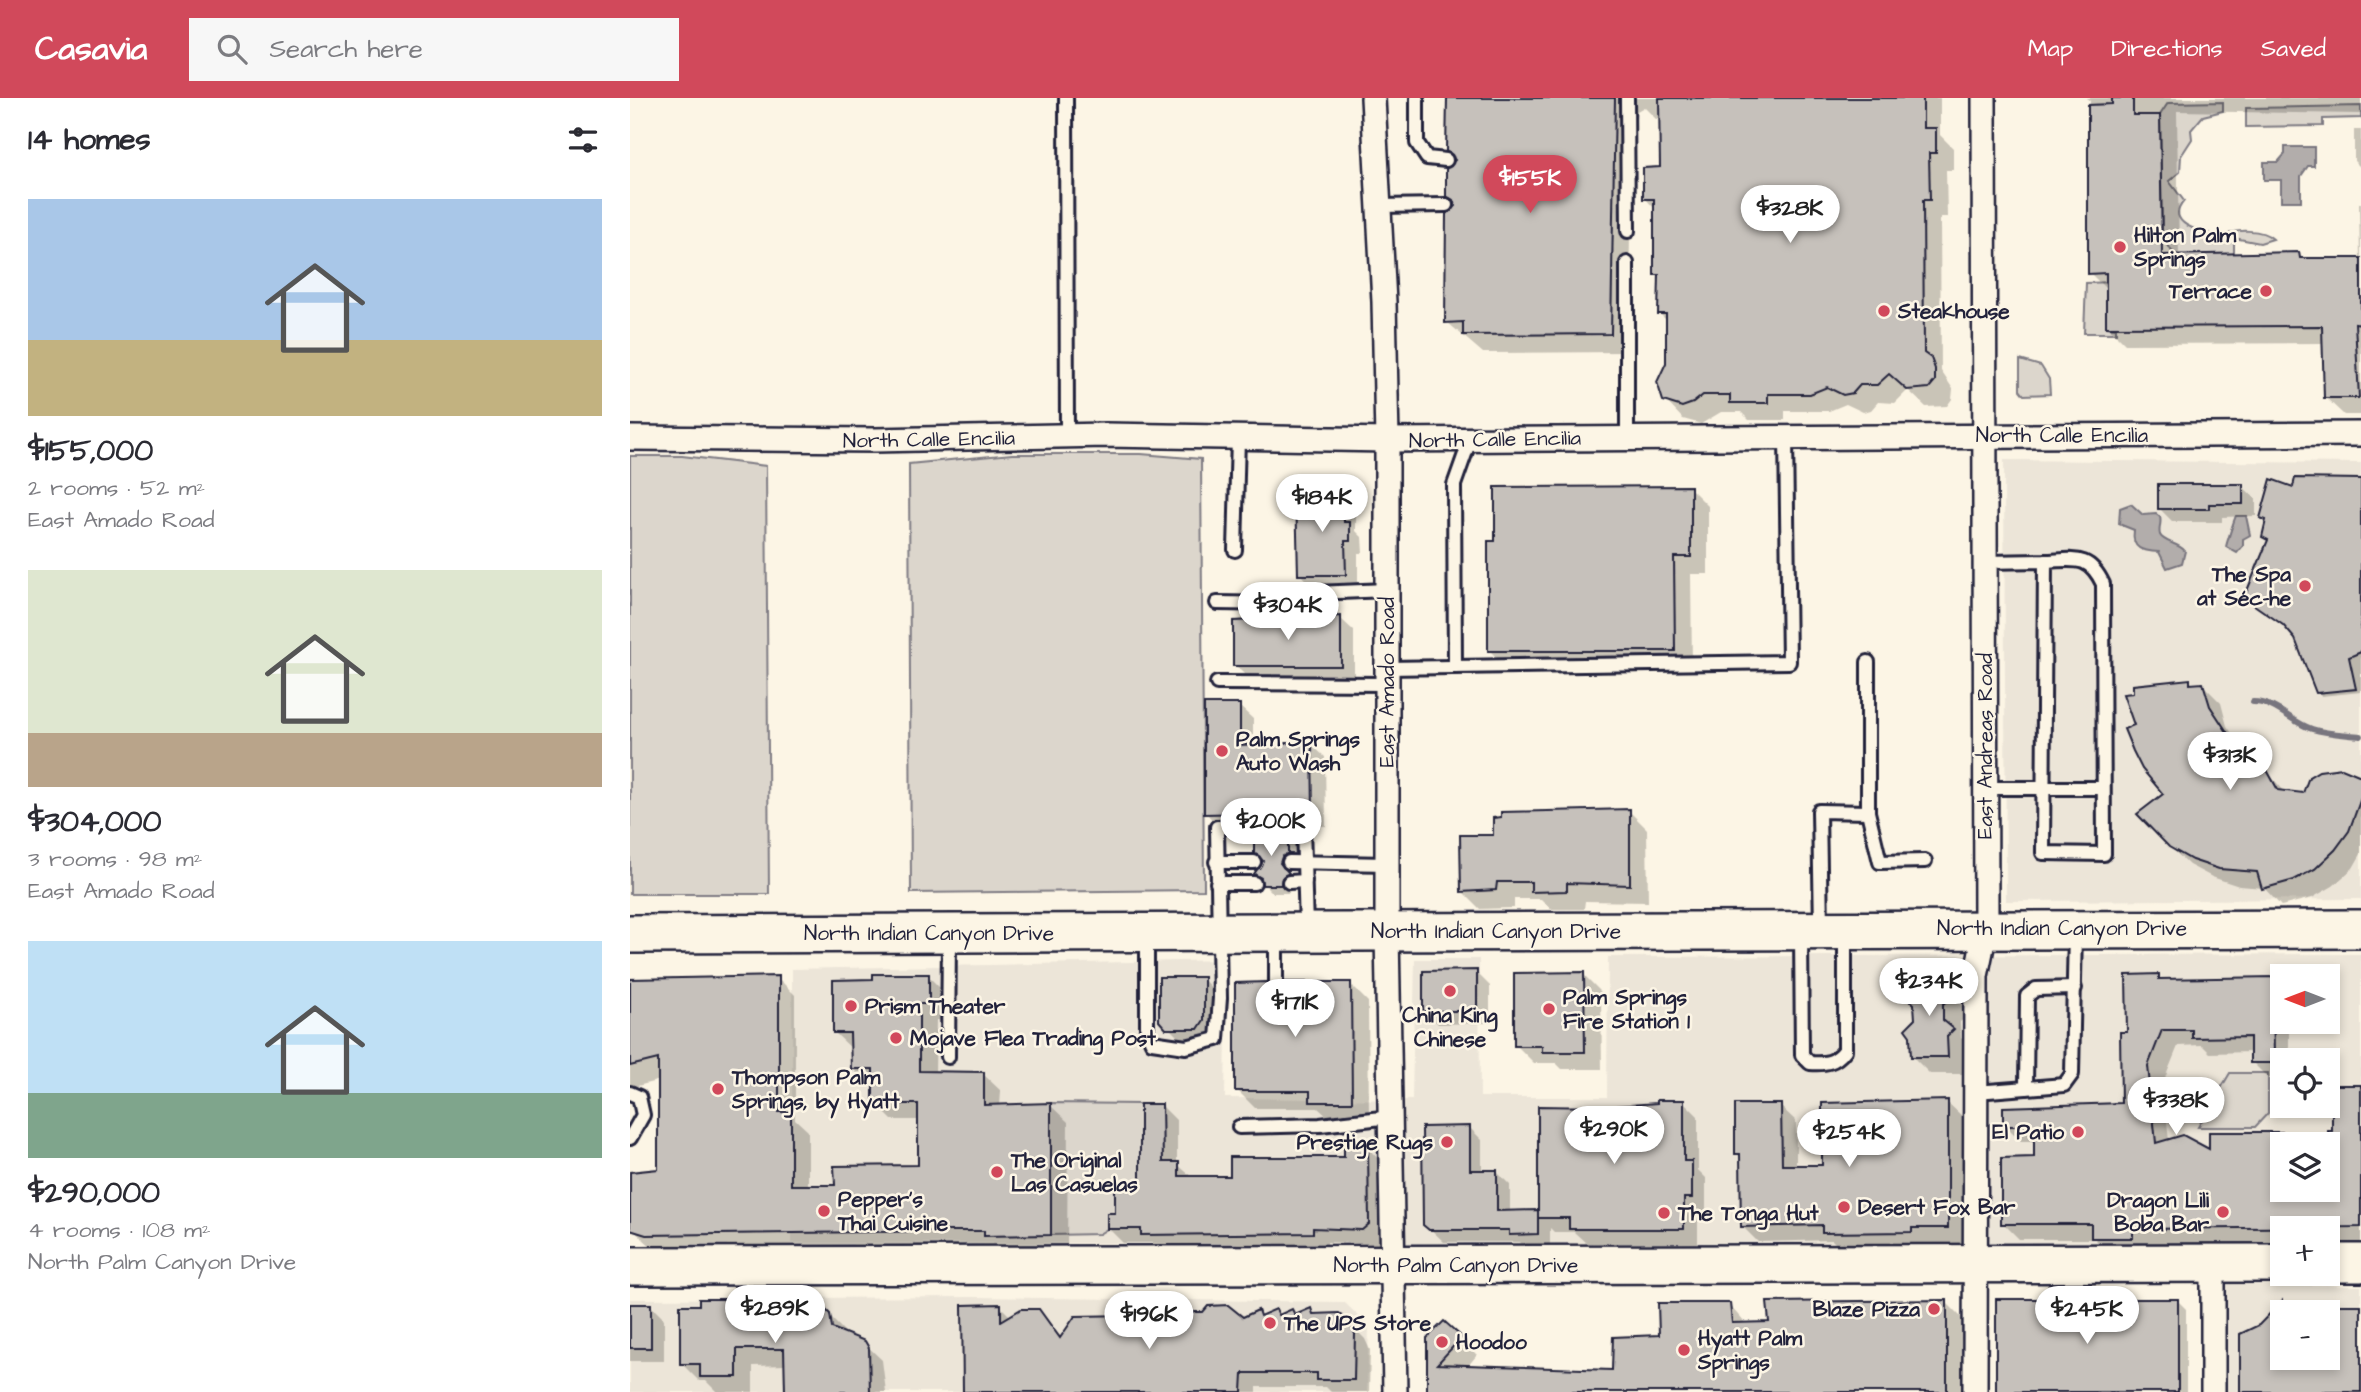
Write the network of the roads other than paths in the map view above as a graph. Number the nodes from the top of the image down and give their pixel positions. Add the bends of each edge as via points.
1 (1066, 98) edge
2 (1373, 98) edge
3 (1418, 98) edge
4 (1628, 98) edge
5 (1984, 98) edge
6 (1446, 160) dead end
7 (1446, 205) dead end
8 (1378, 206) junction
9 (1628, 231) dead end
10 (1627, 263) dead end
11 (2361, 434) edge
12 (1984, 435) junction
13 (1067, 436) junction
14 (1786, 437) junction
15 (630, 438) edge
16 (1238, 438) junction
17 (1627, 438) junction
18 (1387, 440) junction
19 (1470, 440) junction
20 (1235, 550) dead end
21 (2045, 561) junction
22 (1984, 562) junction
23 (1387, 590) junction
24 (1217, 603) dead end
25 (1868, 662) dead end
26 (1455, 667) junction
27 (1387, 676) junction
28 (1217, 683) dead end
29 (1985, 788) junction
30 (2103, 788) junction
31 (2043, 789) junction
32 (1868, 812) junction
33 (1925, 861) dead end
34 (1216, 862) junction
35 (1254, 862) dead end
36 (1289, 862) dead end
37 (1305, 862) junction
38 (1387, 864) junction
39 (1289, 881) dead end
40 (1305, 881) junction
41 (1217, 883) junction
42 (1254, 883) dead end
43 (1822, 928) junction
44 (1986, 928) junction
45 (2075, 928) junction
46 (2361, 929) edge
47 (1217, 932) junction
48 (1291, 932) junction
49 (1387, 932) junction
50 (949, 933) junction
51 (1148, 933) junction
52 (630, 934) edge
53 (1276, 982) dead end
54 (2074, 989) junction
55 (948, 1057) dead end
56 (2026, 1088) junction
57 (1976, 1092) junction
58 (630, 1093) edge
59 (1391, 1117) junction
60 (1239, 1127) dead end
61 (630, 1138) edge
62 (1976, 1263) junction
63 (2213, 1263) junction
64 (2270, 1263) edge
65 (2340, 1263) edge
66 (2361, 1263) edge
67 (630, 1266) edge
68 (1394, 1266) junction
69 (1395, 1392) edge
70 (1975, 1392) edge
71 (2213, 1392) edge

1 - 13 lane
2 - 8 street, East Amado Road
3 - 6 lane via 1417,143 1427,158
4 - 9 lane
5 - 12 street, East Andreas Road
7 - 8 lane
8 - 18 street, East Amado Road
10 - 17 lane
11 - 12 street, North Calle Encilia
12 - 14 street, North Calle Encilia
12 - 22 street, East Andreas Road
13 - 15 street, North Calle Encilia
13 - 16 street, North Calle Encilia
14 - 17 street, North Calle Encilia
14 - 26 lane via 1789,662
16 - 18 street, North Calle Encilia
16 - 20 lane
17 - 19 street, North Calle Encilia
18 - 19 street, North Calle Encilia
18 - 23 street, East Amado Road
19 - 26 lane via 1454,485
21 - 22 lane
21 - 30 lane via 2083,560 2096,568 2103,584
21 - 31 lane
22 - 29 street, East Andreas Road
23 - 24 lane via 1315,593 1280,604
23 - 27 street, East Amado Road
25 - 32 lane
26 - 27 lane
27 - 28 lane
27 - 38 street, East Amado Road
29 - 31 lane
29 - 44 street, East Andreas Road
30 - 31 lane
30 - 31 lane via 2104,854 2043,853
32 - 33 lane via 1880,862
32 - 43 lane via 1819,811
34 - 35 lane
34 - 37 lane via 1217,827 1303,827
34 - 41 lane
36 - 37 lane
37 - 38 lane
37 - 40 lane
38 - 49 street, East Amado Road
39 - 40 lane
40 - 48 lane
41 - 42 lane
41 - 47 lane
43 - 43 lane via 1802,1055 1810,1063 1826,1064 1839,1059 1845,1050
43 - 44 main road, North Indian Canyon Drive
43 - 49 main road, North Indian Canyon Drive
44 - 45 main road, North Indian Canyon Drive
44 - 57 street, East Andreas Road via 1976,975
45 - 46 main road, North Indian Canyon Drive
45 - 54 lane
47 - 48 main road, North Indian Canyon Drive
47 - 51 main road, North Indian Canyon Drive
47 - 51 lane via 1217,1039 1186,1046 1152,1042 1147,1031
48 - 49 main road, North Indian Canyon Drive
48 - 53 lane
49 - 59 street, East Amado Road
50 - 51 main road, North Indian Canyon Drive
50 - 52 main road, North Indian Canyon Drive
50 - 55 lane
54 - 56 lane via 2072,1074 2064,1085
54 - 56 lane via 2036,989 2027,996
56 - 57 lane
57 - 62 street, East Andreas Road
58 - 61 lane via 639,1097 643,1115
59 - 60 lane
59 - 68 street, East Amado Road
62 - 63 main road, North Palm Canyon Drive
62 - 68 main road, North Palm Canyon Drive
62 - 70 street, East Andreas Road
63 - 64 main road, North Palm Canyon Drive
63 - 71 street
65 - 66 main road
67 - 68 main road, North Palm Canyon Drive
68 - 69 street, East Amado Road

